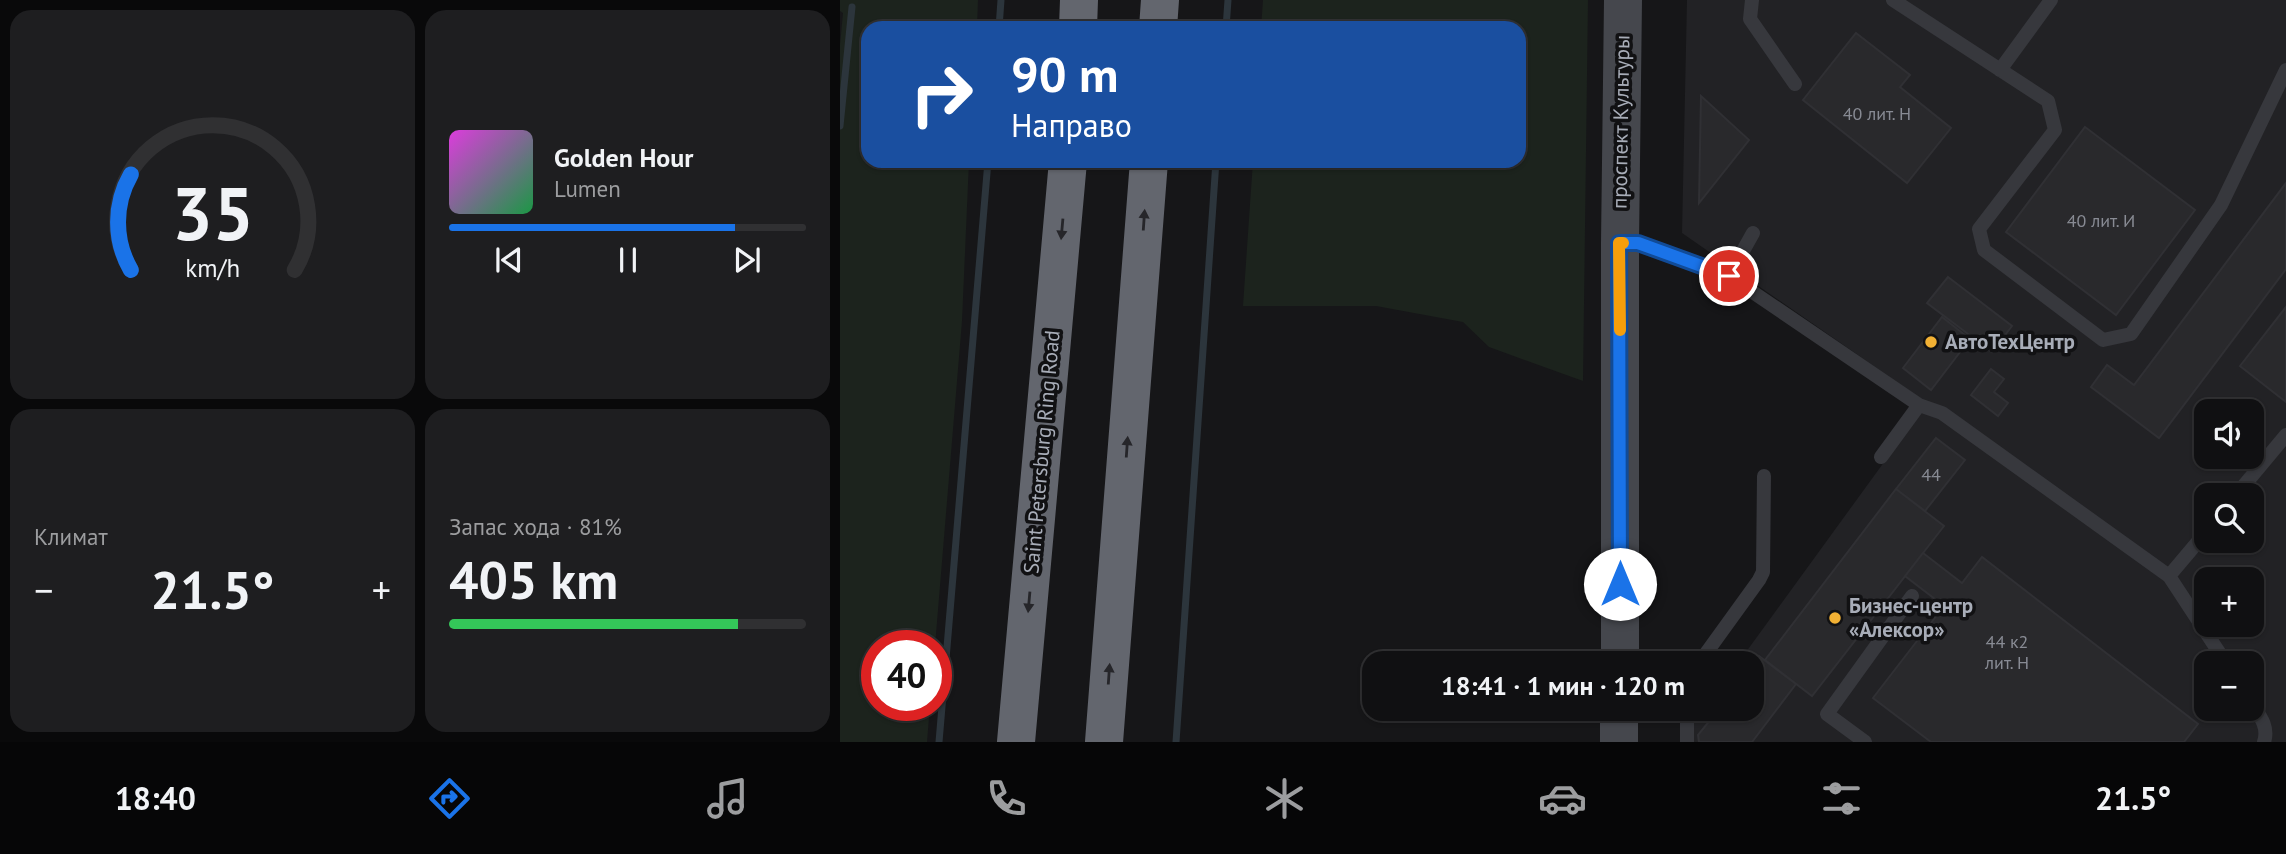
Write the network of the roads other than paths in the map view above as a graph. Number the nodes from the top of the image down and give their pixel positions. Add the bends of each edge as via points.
1 (1079, 0) edge
2 (1160, 0) edge
3 (1623, 0) edge
4 (1752, 0) edge
5 (1893, 0) edge
6 (2051, 0) edge
7 (1078, 21) edge
8 (1158, 21) edge
9 (2000, 70) junction
10 (2286, 70) edge
11 (1795, 84) dead end
12 (1067, 168) edge
13 (1148, 168) edge
14 (1754, 233) dead end
15 (1619, 243) junction
16 (1729, 276) junction
17 (1919, 405) junction
18 (2286, 435) edge
19 (1881, 457) dead end
20 (1764, 476) dead end
21 (2246, 483) edge
22 (2194, 546) edge
23 (2169, 576) junction
24 (1912, 596) dead end
25 (1620, 651) edge
26 (1707, 651) edge
27 (2218, 651) edge
28 (1619, 721) edge
29 (1688, 721) edge
30 (2263, 721) edge
31 (1016, 742) edge
32 (1104, 742) edge
33 (1619, 742) edge
34 (1687, 742) edge
35 (1865, 742) edge
36 (2264, 742) edge

1 - 7 highway
2 - 8 highway
3 - 15 street, проспект Культуры
4 - 11 lane via 1750,19
5 - 9 lane
6 - 9 lane
9 - 10 lane via 2048,101 2055,130 1979,229 1984,250 2103,340 2131,334 2221,205
12 -> 31 highway, Saint Petersburg Ring Road
32 -> 13 highway
14 - 16 lane
15 - 16 lane via 1638,243
15 - 25 street, проспект Культуры
16 - 17 lane
17 - 19 lane
17 - 23 lane via 1942,413
18 - 21 lane
20 - 26 lane via 1763,572
22 - 23 lane
23 - 27 lane
24 - 35 lane via 1827,714
28 - 33 street
29 - 34 lane
30 - 36 lane

